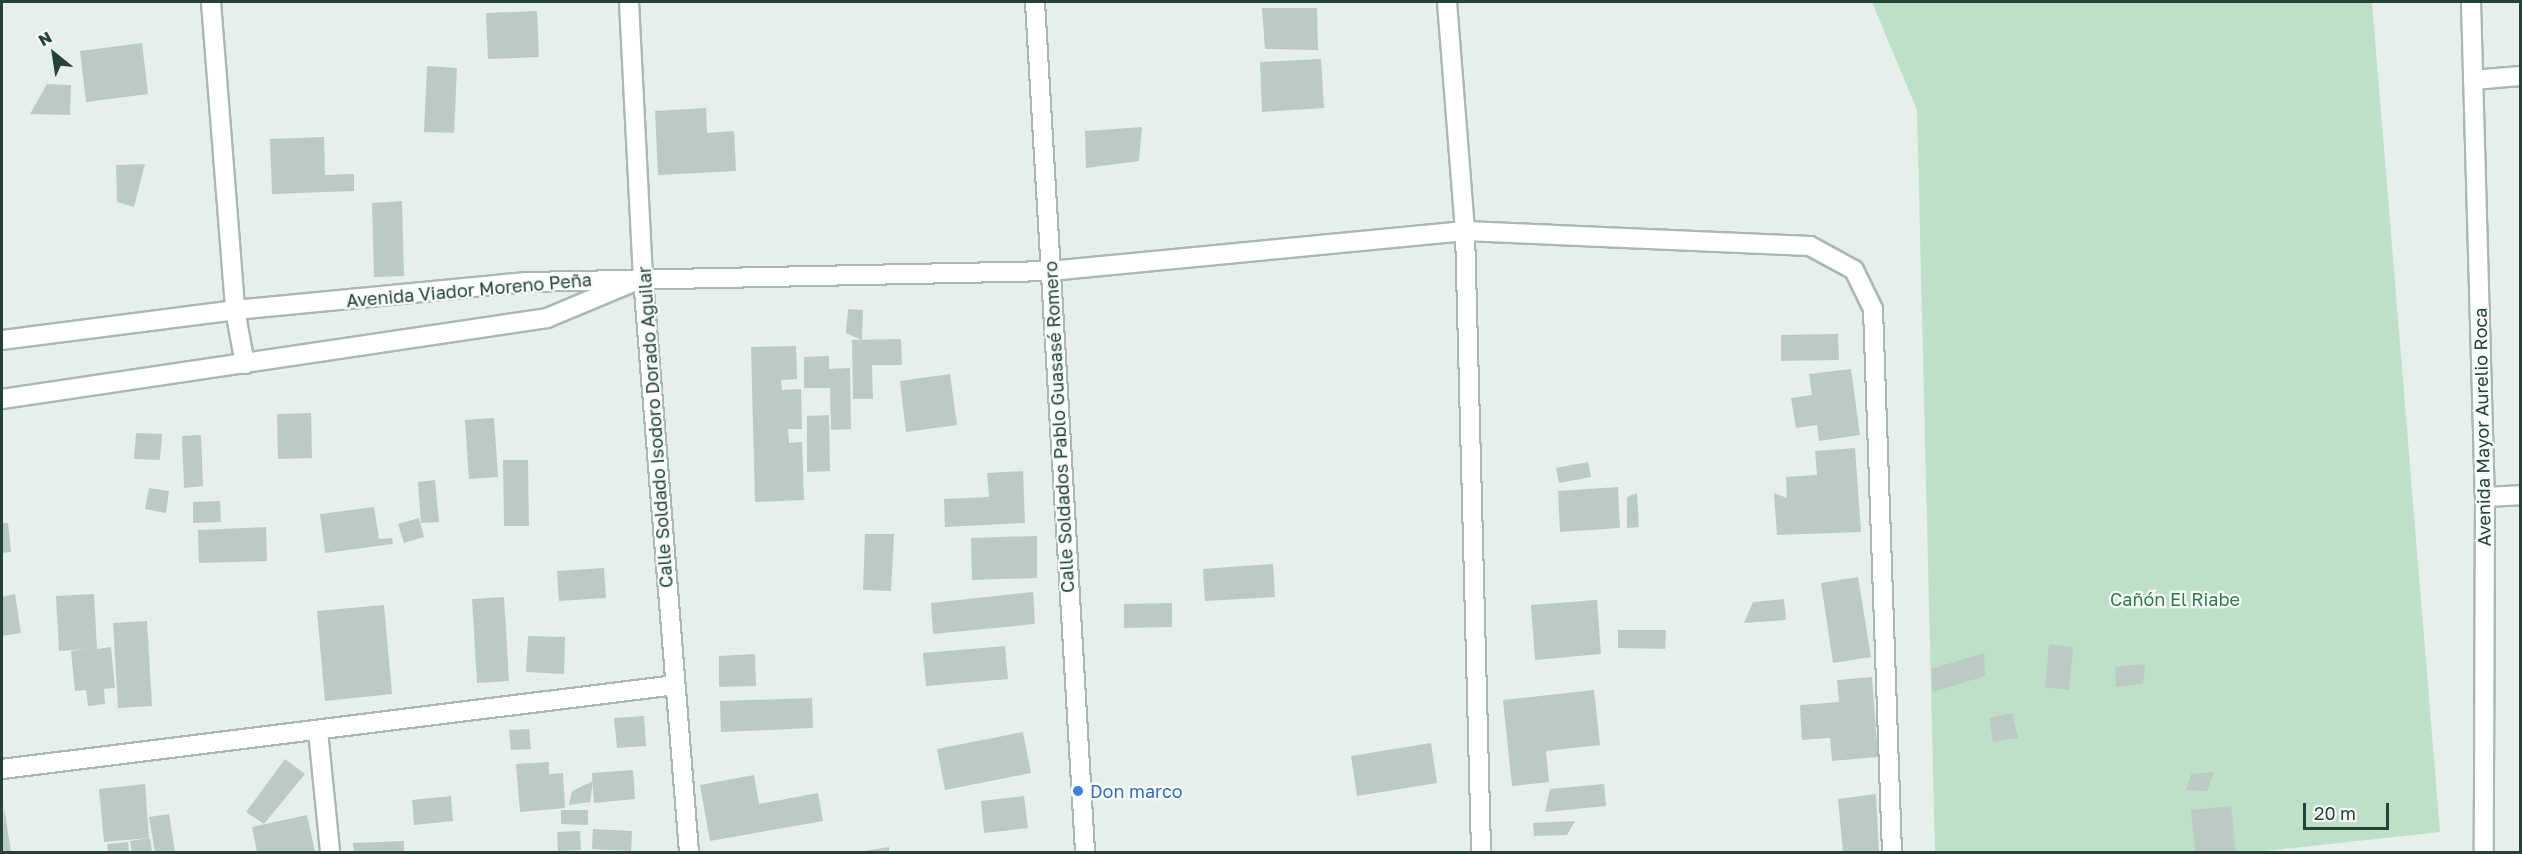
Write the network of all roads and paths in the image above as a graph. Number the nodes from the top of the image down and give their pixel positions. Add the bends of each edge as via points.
1 (211, 2) edge
2 (629, 2) edge
3 (1035, 2) edge
4 (1447, 2) edge
5 (2471, 2) edge
6 (2520, 76) edge
7 (2473, 80) junction
8 (1465, 231) junction
9 (1050, 271) junction
10 (643, 278) junction
11 (235, 310) junction
12 (2, 340) edge
13 (245, 364) junction
14 (2, 399) edge
15 (2520, 495) edge
16 (2485, 496) junction
17 (675, 685) junction
18 (318, 730) junction
19 (2, 769) edge
20 (330, 852) edge
21 (688, 852) edge
22 (1085, 852) edge
23 (1481, 852) edge
24 (1892, 852) edge
25 (2484, 852) edge

1 - 11 street
2 - 10 street, Calle Soldado Isodoro Dorado Aguilar
3 - 9 street, Calle Soldados Pablo Guasasé Romero
4 - 8 street
5 - 7 street, Avenida Mayor Aurelio Roca
6 - 7 street
7 - 16 street, Avenida Mayor Aurelio Roca
8 - 9 street
8 - 23 street
8 - 24 street via 1810,246 1854,270 1873,309
9 - 10 street
9 - 22 street, Calle Soldados Pablo Guasasé Romero
10 - 11 street, Avenida Viador Moreno Peña via 527,282
10 - 13 street, Avenida Viador Moreno Peña via 547,318
10 - 17 street, Calle Soldado Isodoro Dorado Aguilar
11 - 12 street, Avenida Viador Moreno Peña
11 - 13 street
13 - 14 street, Avenida Viador Moreno Peña
15 - 16 street
16 - 25 street, Avenida Mayor Aurelio Roca
17 - 18 street
17 - 21 street, Calle Soldado Isodoro Dorado Aguilar
18 - 19 street
18 - 20 street

